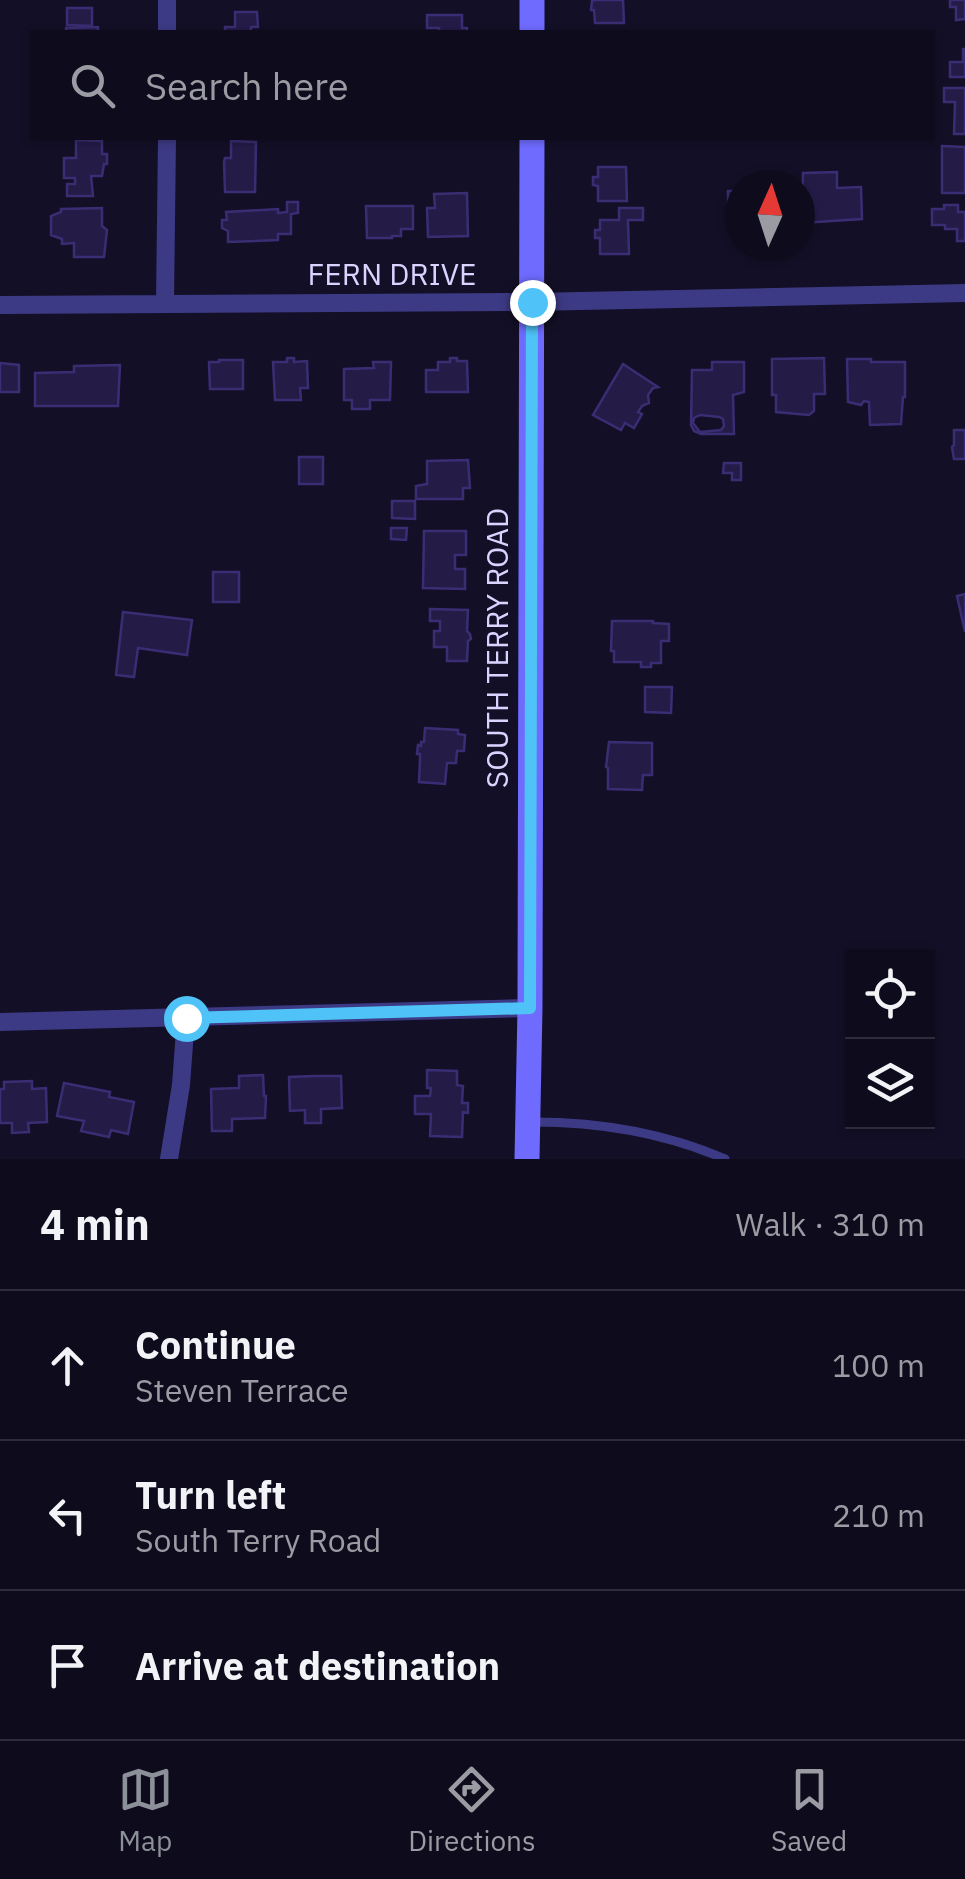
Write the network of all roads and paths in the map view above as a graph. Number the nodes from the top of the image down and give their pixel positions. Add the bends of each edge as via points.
1 (167, 0) edge
2 (532, 0) edge
3 (167, 30) edge
4 (532, 30) edge
5 (168, 140) edge
6 (532, 140) edge
7 (965, 292) edge
8 (532, 302) junction
9 (166, 304) junction
10 (0, 305) edge
11 (530, 1008) junction
12 (186, 1018) junction
13 (0, 1022) edge
14 (528, 1122) junction
15 (169, 1159) edge
16 (527, 1159) edge
17 (725, 1159) edge

1 - 3 street
2 - 4 street
5 - 9 street
6 - 8 street, SOUTH TERRY ROAD
7 - 8 street, FERN DRIVE
8 - 9 street, FERN DRIVE
8 - 11 street, SOUTH TERRY ROAD
9 - 10 street, FERN DRIVE
11 - 12 street
11 - 14 street, SOUTH TERRY ROAD
12 - 13 street
12 - 15 street
14 - 16 street, SOUTH TERRY ROAD
14 - 17 lane via 626,1129

